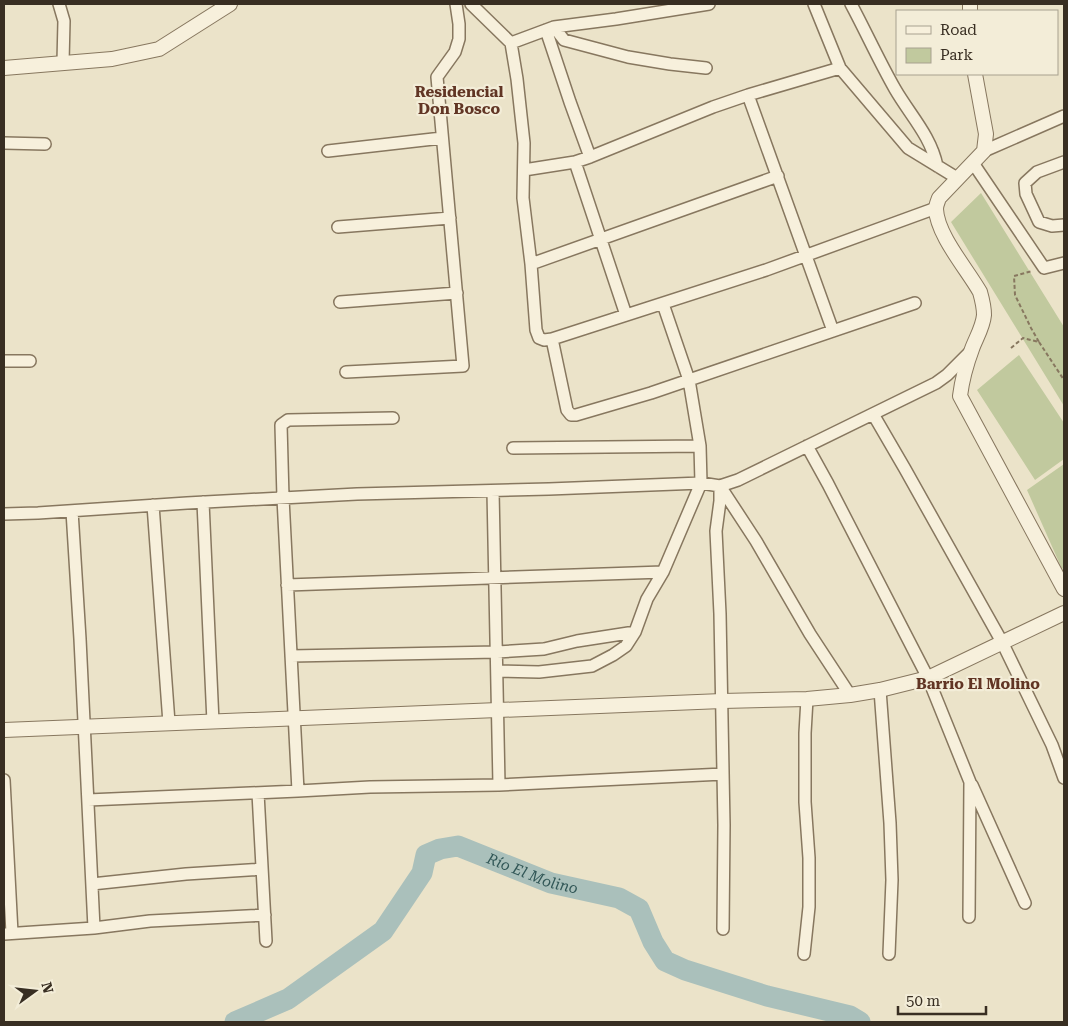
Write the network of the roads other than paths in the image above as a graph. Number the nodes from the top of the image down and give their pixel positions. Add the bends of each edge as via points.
1 (59, 4) edge
2 (230, 4) edge
3 (456, 4) edge
4 (471, 4) edge
5 (709, 4) edge
6 (814, 4) edge
7 (851, 4) edge
8 (550, 28) junction
9 (511, 43) junction
10 (63, 62) junction
11 (4, 68) edge
12 (706, 68) dead end
13 (840, 68) junction
14 (975, 75) edge
15 (748, 95) junction
16 (1064, 116) edge
17 (442, 138) junction
18 (4, 143) edge
19 (45, 144) dead end
20 (984, 151) junction
21 (328, 152) dead end
22 (590, 157) junction
23 (575, 162) junction
24 (1064, 162) edge
25 (973, 163) junction
26 (937, 166) junction
27 (524, 170) junction
28 (778, 176) junction
29 (957, 178) junction
30 (936, 208) junction
31 (450, 218) junction
32 (1064, 226) edge
33 (338, 227) dead end
34 (601, 240) junction
35 (805, 256) junction
36 (1064, 263) edge
37 (531, 264) junction
38 (457, 293) junction
39 (340, 302) dead end
40 (915, 303) dead end
41 (663, 304) junction
42 (626, 315) junction
43 (833, 331) junction
44 (552, 339) junction
45 (972, 350) junction
46 (4, 361) edge
47 (30, 361) dead end
48 (346, 372) dead end
49 (689, 380) junction
50 (872, 414) junction
51 (393, 418) dead end
52 (700, 446) junction
53 (807, 446) junction
54 (513, 448) dead end
55 (701, 483) junction
56 (720, 486) junction
57 (494, 491) junction
58 (283, 498) junction
59 (203, 502) junction
60 (153, 505) junction
61 (72, 511) junction
62 (4, 514) edge
63 (663, 572) junction
64 (496, 577) junction
65 (287, 585) junction
66 (1064, 589) edge
67 (1064, 613) edge
68 (635, 632) junction
69 (1002, 642) junction
70 (497, 652) junction
71 (291, 656) junction
72 (497, 671) junction
73 (928, 678) junction
74 (880, 690) junction
75 (850, 695) junction
76 (807, 698) junction
77 (722, 701) junction
78 (498, 710) junction
79 (294, 718) junction
80 (213, 722) junction
81 (169, 724) junction
82 (84, 727) junction
83 (4, 730) edge
84 (723, 774) junction
85 (1064, 778) edge
86 (4, 780) edge
87 (970, 782) junction
88 (499, 784) junction
89 (298, 791) junction
90 (258, 793) junction
91 (88, 800) junction
92 (262, 869) junction
93 (92, 884) junction
94 (1025, 903) dead end
95 (265, 915) junction
96 (969, 918) dead end
97 (94, 928) junction
98 (722, 930) dead end
99 (8, 934) edge
100 (266, 941) dead end
101 (804, 954) dead end
102 (889, 954) dead end

1 - 10 street via 64,21
2 - 10 street via 159,49 112,58
3 - 17 street via 459,39 455,52 437,77
4 - 9 street
5 - 8 street
6 - 13 street
7 - 26 street via 896,90 926,136
8 - 9 street
8 - 12 street via 564,40 628,57
8 - 22 street via 570,102
9 - 27 street via 524,142
10 - 11 street
13 - 15 street
13 - 26 street via 908,148
14 - 20 street via 986,134
15 - 22 street
15 - 28 street
16 - 20 street
17 - 21 street
17 - 31 street
18 - 19 street
20 - 25 street
22 - 23 street
23 - 27 street
23 - 34 street
24 - 32 street via 1037,172 1025,183 1026,194 1039,222
25 - 29 street
25 - 36 street via 1044,268
26 - 29 street
27 - 37 street via 523,198
28 - 34 street
28 - 35 street
29 - 30 street via 939,198
30 - 35 street
30 - 45 street via 945,238 975,283 983,302 984,315
31 - 33 street
31 - 38 street
34 - 37 street
34 - 42 street
35 - 41 street
35 - 43 street
37 - 44 street via 536,330 539,338
38 - 39 street
38 - 48 street via 463,366
40 - 43 street
41 - 42 street
41 - 49 street
42 - 44 street
43 - 49 street
44 - 49 street via 567,410 571,415
45 - 50 street via 936,383
45 - 66 street via 960,396
46 - 47 street
49 - 52 street
50 - 53 street
50 - 69 street
51 - 58 street via 288,420 281,425
52 - 54 street
52 - 55 street
53 - 56 street
53 - 73 street
55 - 56 street
55 - 57 street
55 - 63 street
56 - 75 street
56 - 77 street via 716,532
57 - 58 street
57 - 64 street
58 - 59 street
58 - 65 street
59 - 60 street
59 - 80 street
60 - 61 street
60 - 81 street
61 - 62 street
61 - 82 street
63 - 64 street
63 - 68 street via 647,599
64 - 65 street
64 - 70 street
65 - 71 street
67 - 69 street
68 - 70 street via 544,649
68 - 72 street via 626,646 592,666 539,672
69 - 73 street
69 - 85 street via 1052,745
70 - 71 street
70 - 72 street
71 - 79 street
72 - 78 street
73 - 74 street
73 - 87 street
74 - 75 street
74 - 102 street via 892,880
75 - 76 street
76 - 77 street
76 - 101 street via 805,802 809,907
77 - 78 street
77 - 84 street
78 - 79 street
78 - 88 street
79 - 80 street
79 - 89 street
80 - 81 street
81 - 82 street
82 - 83 street
82 - 91 street
84 - 88 street
84 - 98 street
86 - 99 street
87 - 94 street
87 - 96 street
88 - 89 street
89 - 90 street
90 - 91 street
90 - 92 street
91 - 93 street
92 - 93 street
92 - 95 street
93 - 97 street
95 - 97 street via 150,921
95 - 100 street
97 - 99 street

